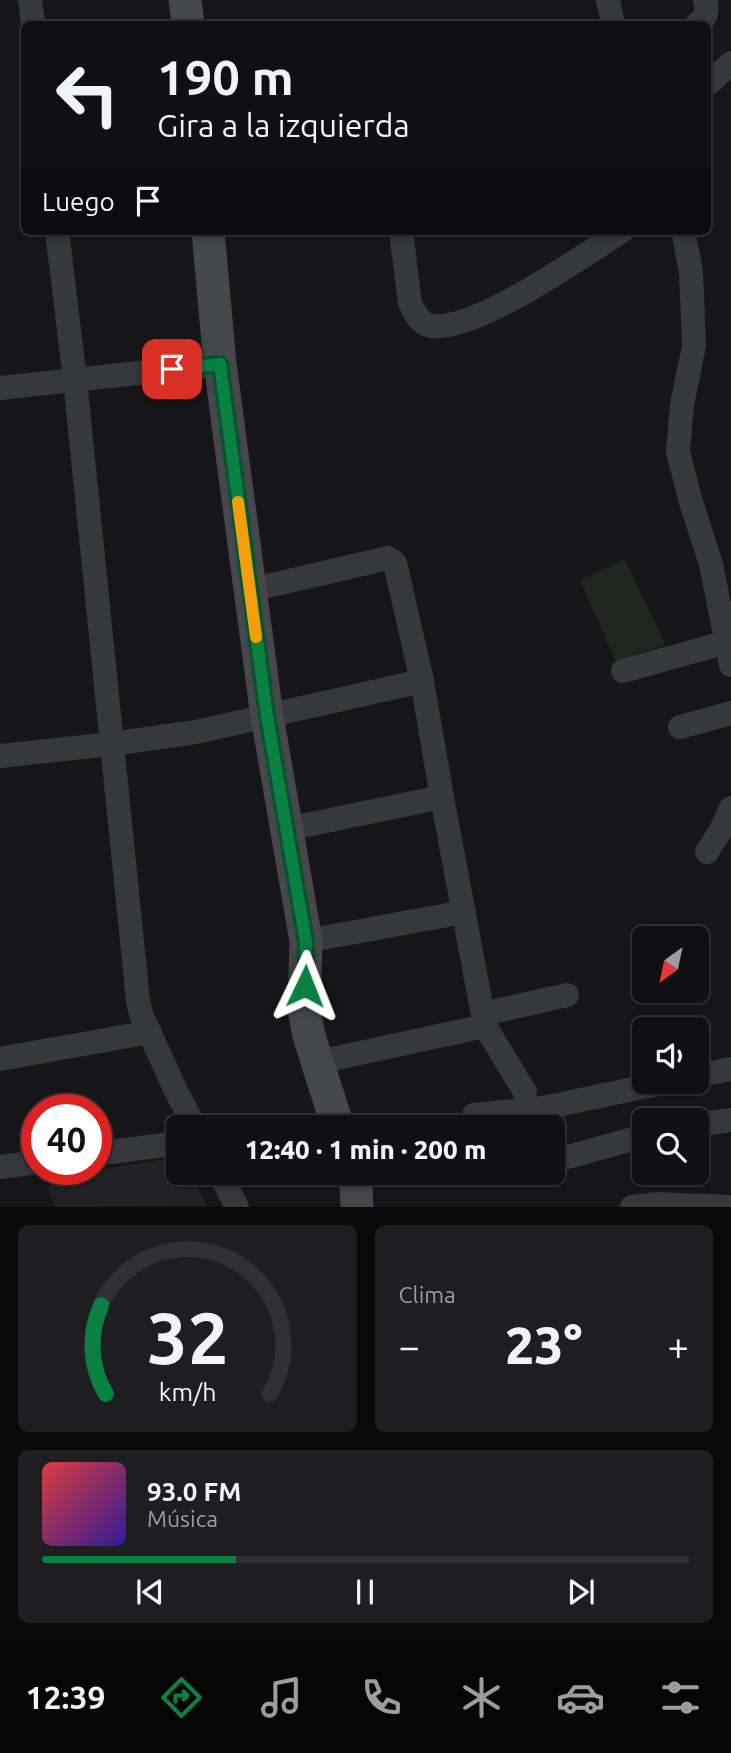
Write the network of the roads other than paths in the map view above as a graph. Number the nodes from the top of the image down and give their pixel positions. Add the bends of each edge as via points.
1 (30, 0) edge
2 (185, 0) edge
3 (608, 0) edge
4 (705, 0) edge
5 (33, 21) edge
6 (188, 21) edge
7 (612, 21) edge
8 (702, 21) edge
9 (731, 63) edge
10 (711, 81) edge
11 (57, 235) edge
12 (208, 235) edge
13 (402, 235) edge
14 (615, 235) edge
15 (684, 235) edge
16 (220, 364) junction
17 (75, 380) junction
18 (0, 388) edge
19 (250, 590) junction
20 (729, 653) edge
21 (623, 671) dead end
22 (422, 681) junction
23 (731, 713) edge
24 (267, 716) junction
25 (680, 727) dead end
26 (111, 744) junction
27 (0, 756) edge
28 (442, 797) junction
29 (731, 808) edge
30 (287, 829) junction
31 (707, 852) dead end
32 (464, 912) junction
33 (306, 942) junction
34 (567, 995) dead end
35 (484, 1020) junction
36 (150, 1032) junction
37 (0, 1059) edge
38 (318, 1062) junction
39 (731, 1069) edge
40 (709, 1073) edge
41 (632, 1089) edge
42 (525, 1092) dead end
43 (189, 1115) edge
44 (334, 1115) edge
45 (474, 1115) edge
46 (731, 1120) edge
47 (709, 1123) edge
48 (632, 1139) edge
49 (166, 1145) edge
50 (112, 1152) edge
51 (565, 1158) edge
52 (21, 1164) edge
53 (0, 1167) edge
54 (226, 1185) edge
55 (356, 1185) edge
56 (355, 1206) edge
57 (237, 1207) edge
58 (632, 1207) edge
59 (731, 1207) edge

1 - 5 street
2 - 6 street
3 - 7 street
4 - 8 street via 707,13
9 - 10 street
11 - 17 street
12 - 16 street
13 - 14 street via 410,303 419,319 430,326 477,316 523,294
15 - 20 street via 691,271 694,346 678,452 711,564
16 - 17 street
16 - 19 street
17 - 18 street
17 - 26 street
19 - 22 street via 393,560
19 - 24 street
20 - 21 street
22 - 24 street
22 - 28 street
23 - 25 street
24 - 26 street
24 - 30 street
26 - 27 street
26 - 36 street via 138,1000
28 - 30 street
28 - 32 street
29 - 31 street
30 - 33 street
32 - 33 street
32 - 35 street
33 - 38 street via 304,1009
34 - 35 street
35 - 38 street
35 - 42 street
36 - 37 street
36 - 43 street
38 - 44 street
39 - 40 street
41 - 45 street via 543,1108
46 - 47 street
48 - 51 street
49 - 50 street
52 - 53 street
54 - 57 street
55 - 56 street
58 - 59 street

